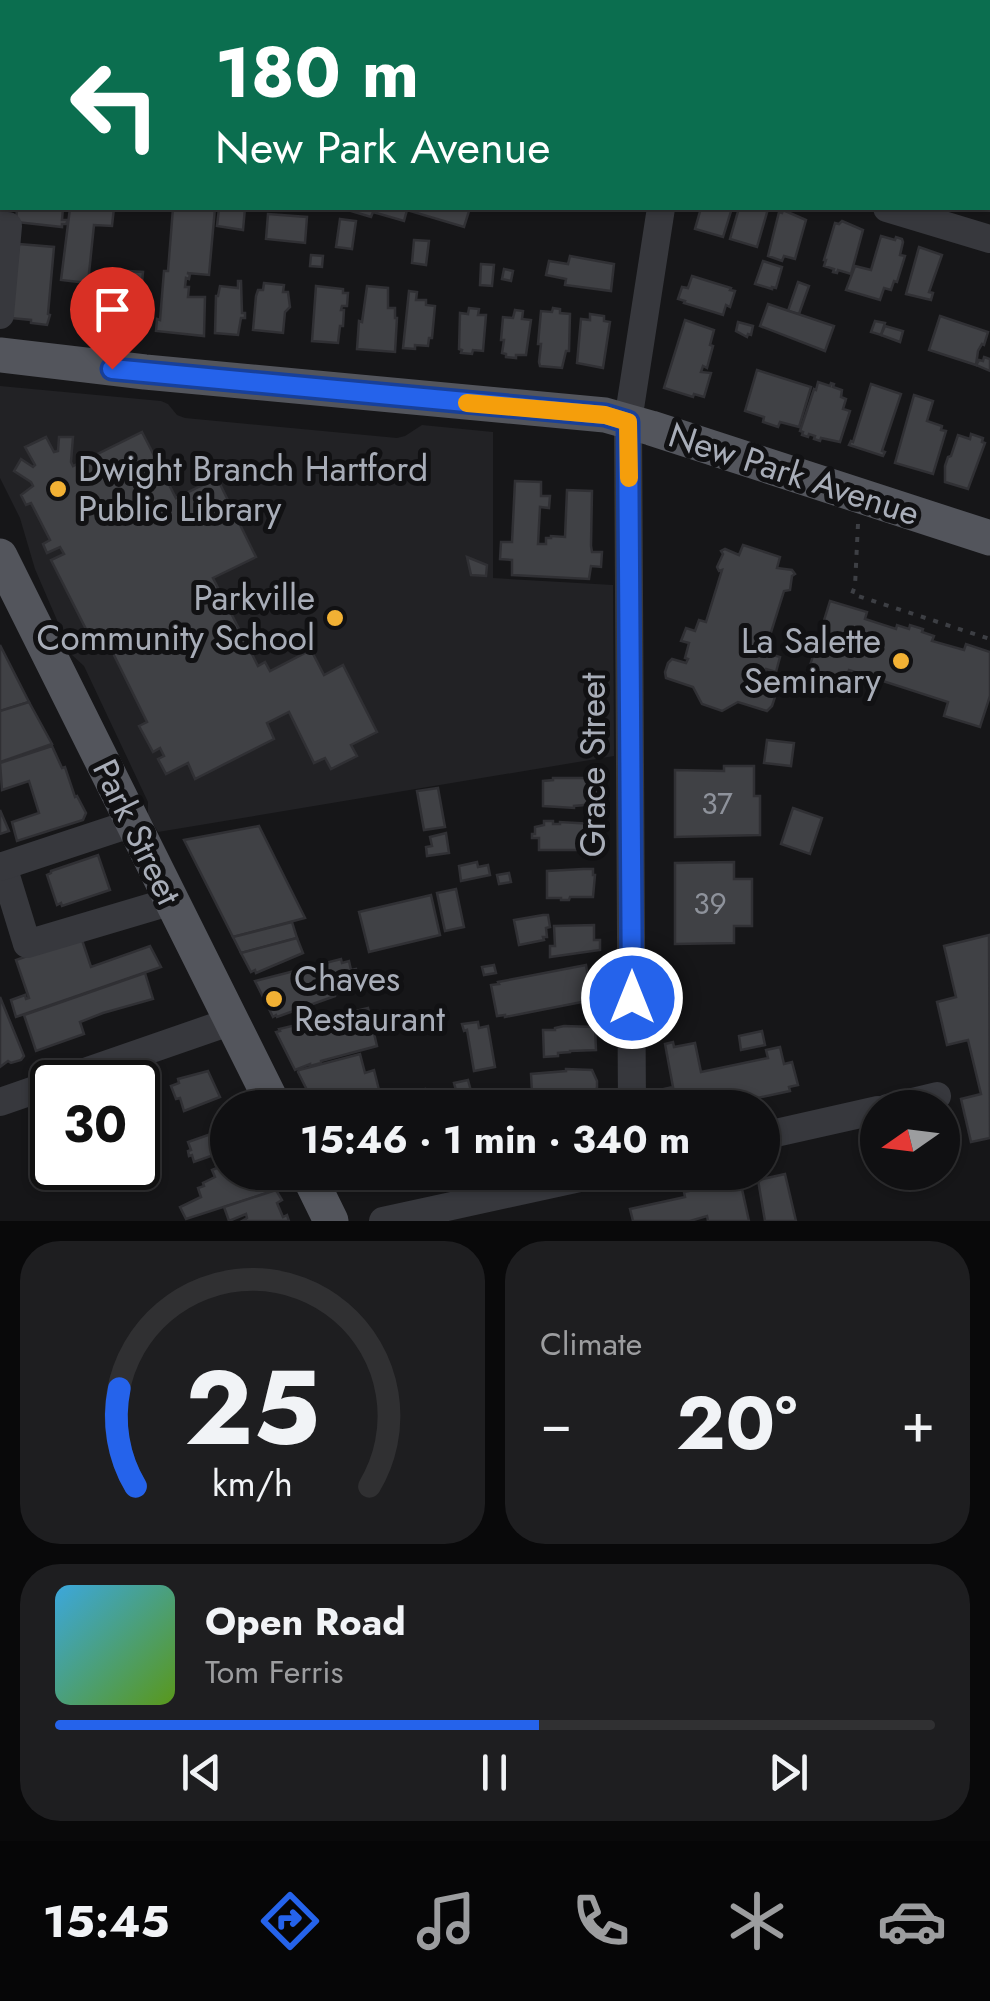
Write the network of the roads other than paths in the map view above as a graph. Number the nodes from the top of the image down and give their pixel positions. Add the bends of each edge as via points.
1 (661, 210) edge
2 (894, 210) edge
3 (0, 226) edge
4 (990, 239) edge
5 (0, 315) edge
6 (0, 355) edge
7 (628, 422) junction
8 (990, 538) edge
9 (0, 556) edge
10 (10, 600) edge
11 (133, 823) junction
12 (1, 866) edge
13 (172, 900) junction
14 (232, 1021) junction
15 (120, 1060) edge
16 (266, 1090) edge
17 (632, 1090) edge
18 (30, 1091) edge
19 (0, 1102) edge
20 (860, 1114) edge
21 (780, 1132) edge
22 (316, 1190) edge
23 (525, 1190) edge
24 (331, 1221) edge
25 (383, 1221) edge

1 - 7 street, Grace Street
2 - 4 street
3 - 5 street via 8,226
6 - 7 main road, New Park Avenue
7 - 8 main road, New Park Avenue
7 - 17 street, Grace Street
9 - 10 main road, Park Street
10 - 11 main road, Park Street
11 - 12 street
11 - 13 main road, Park Street
12 - 13 street via 28,944
13 - 14 main road, Park Street
14 - 15 street
14 - 16 main road, Park Street
18 - 19 street
20 - 21 street
22 - 24 main road
23 - 25 street

